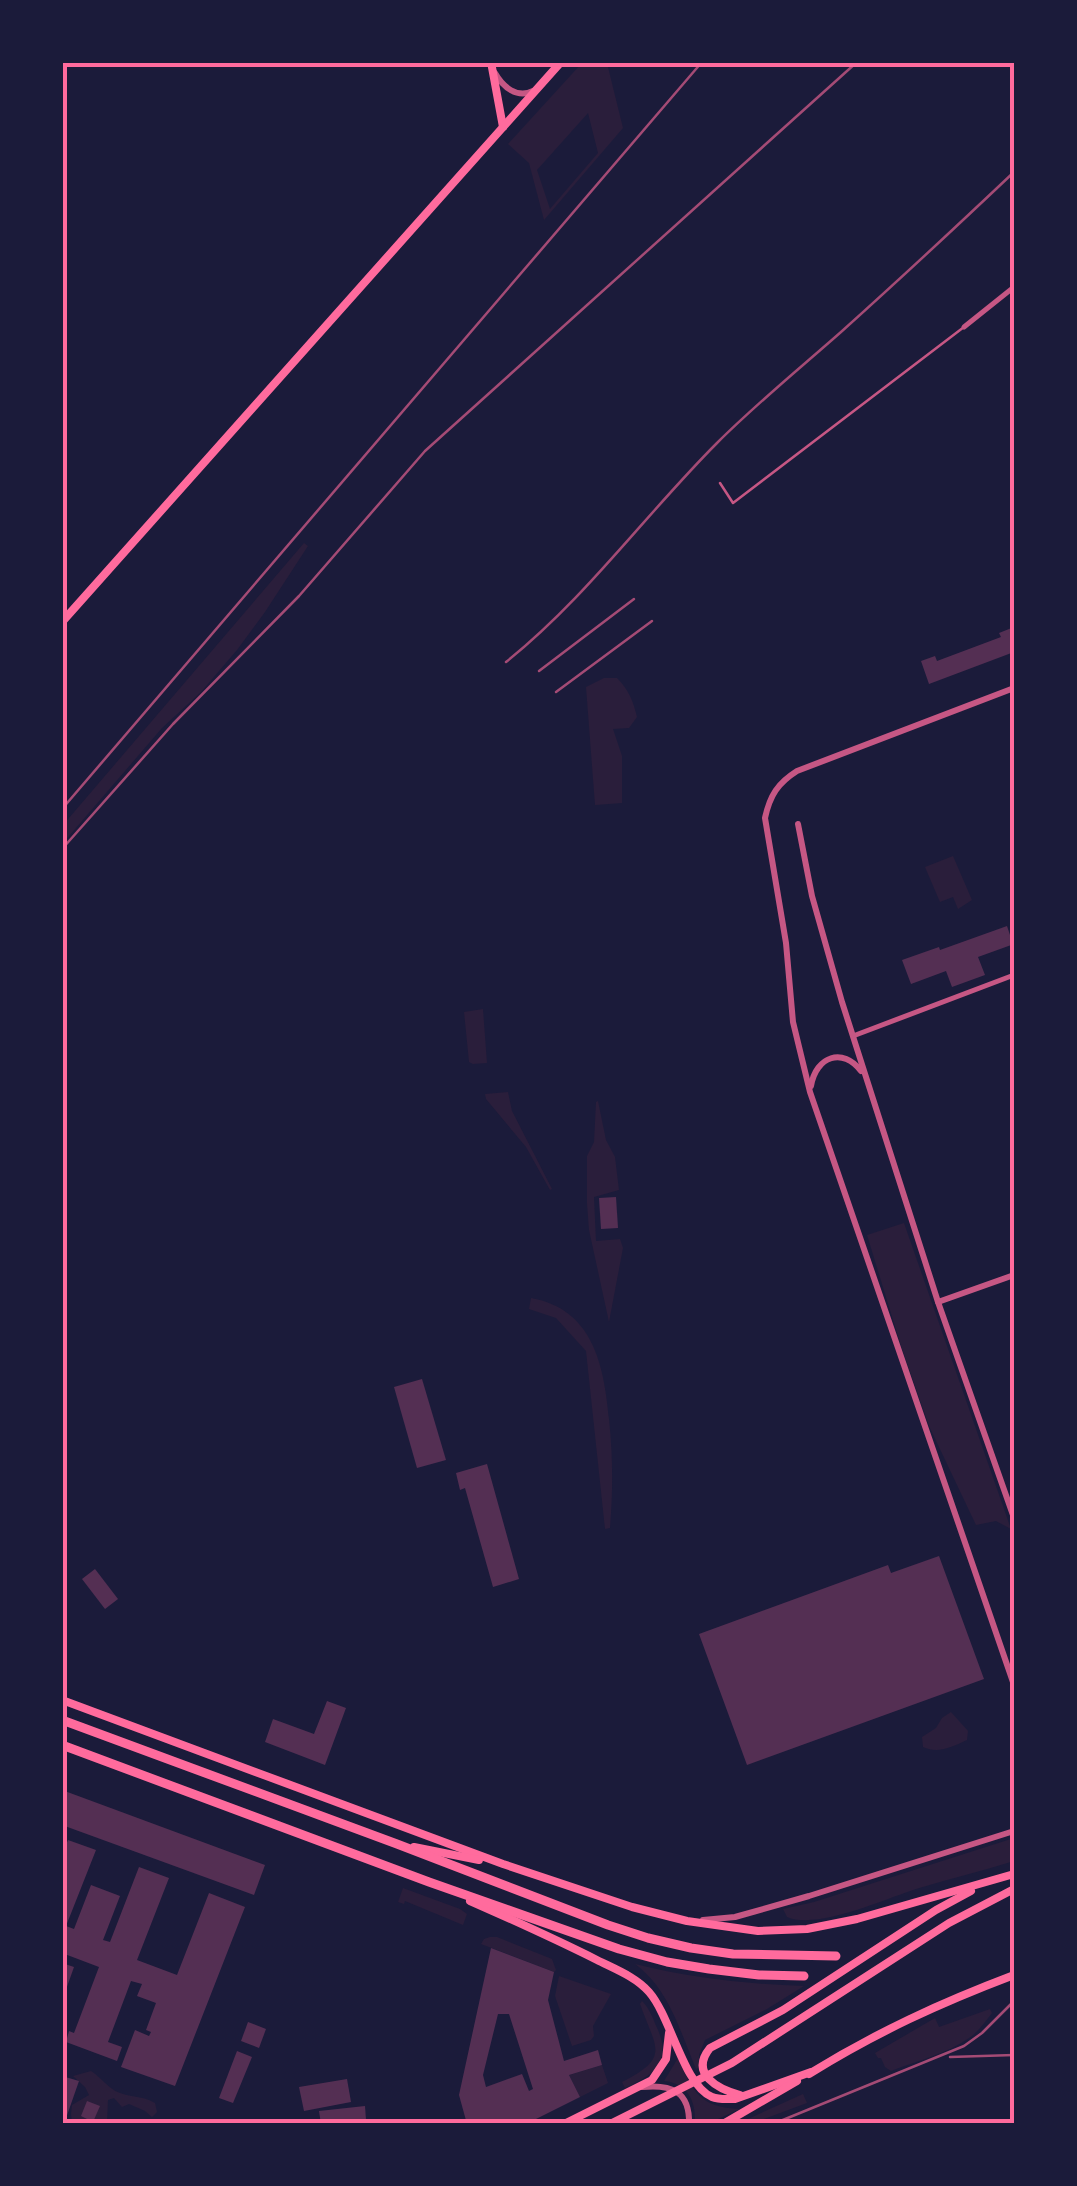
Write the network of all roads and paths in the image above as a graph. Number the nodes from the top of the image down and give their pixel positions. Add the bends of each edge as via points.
1 (561, 62) edge
2 (492, 65) edge
3 (540, 86) junction
4 (503, 128) junction
5 (1014, 287) edge
6 (964, 327) joint
7 (720, 483) dead end
8 (62, 622) edge
9 (1014, 688) edge
10 (798, 824) dead end
11 (1014, 975) edge
12 (853, 1036) junction
13 (866, 1078) junction
14 (810, 1092) junction
15 (1014, 1275) edge
16 (938, 1302) junction
17 (1014, 1518) edge
18 (1014, 1685) edge
19 (62, 1700) edge
20 (62, 1720) edge
21 (62, 1745) edge
22 (1014, 1831) edge
23 (396, 1844) junction
24 (503, 1864) junction
25 (1014, 1874) edge
26 (430, 1882) junction
27 (989, 1883) junction
28 (1014, 1889) edge
29 (686, 1921) junction
30 (836, 1956) dead end
31 (1014, 1975) edge
32 (804, 1976) dead end
33 (668, 2024) junction
34 (812, 2072) junction
35 (642, 2087) junction
36 (744, 2096) junction
37 (730, 2121) edge
38 (564, 2124) edge
39 (610, 2124) edge
40 (689, 2124) edge

1 - 3 main road
2 - 3 street via 519,94
2 - 4 main road
3 - 4 main road
4 - 8 main road
5 - 6 street
6 - 7 lane via 733,503
9 - 14 street via 797,770 770,797 765,818 793,1022
10 - 12 street
11 - 12 street
12 - 13 street
13 - 14 street via 853,1061 835,1057 817,1068
13 - 16 street
14 - 18 street
15 - 16 street
16 - 17 street
19 - 24 main road
20 - 23 main road
21 - 26 main road
22 - 29 street via 750,1913
23 - 24 main road
23 - 30 main road via 648,1938 733,1954
24 - 29 main road
25 - 27 main road
26 - 32 main road via 666,1962
26 - 33 main road via 636,1980
27 - 29 main road via 807,1929 758,1931
27 - 36 main road via 710,2048 703,2058 710,2082
28 - 39 main road via 967,1912 732,2063
31 - 34 main road via 924,2011
33 - 35 main road via 666,2059
33 - 36 main road via 707,2095
34 - 36 main road
34 - 37 main road
35 - 38 main road
35 - 40 street via 676,2090 686,2102

